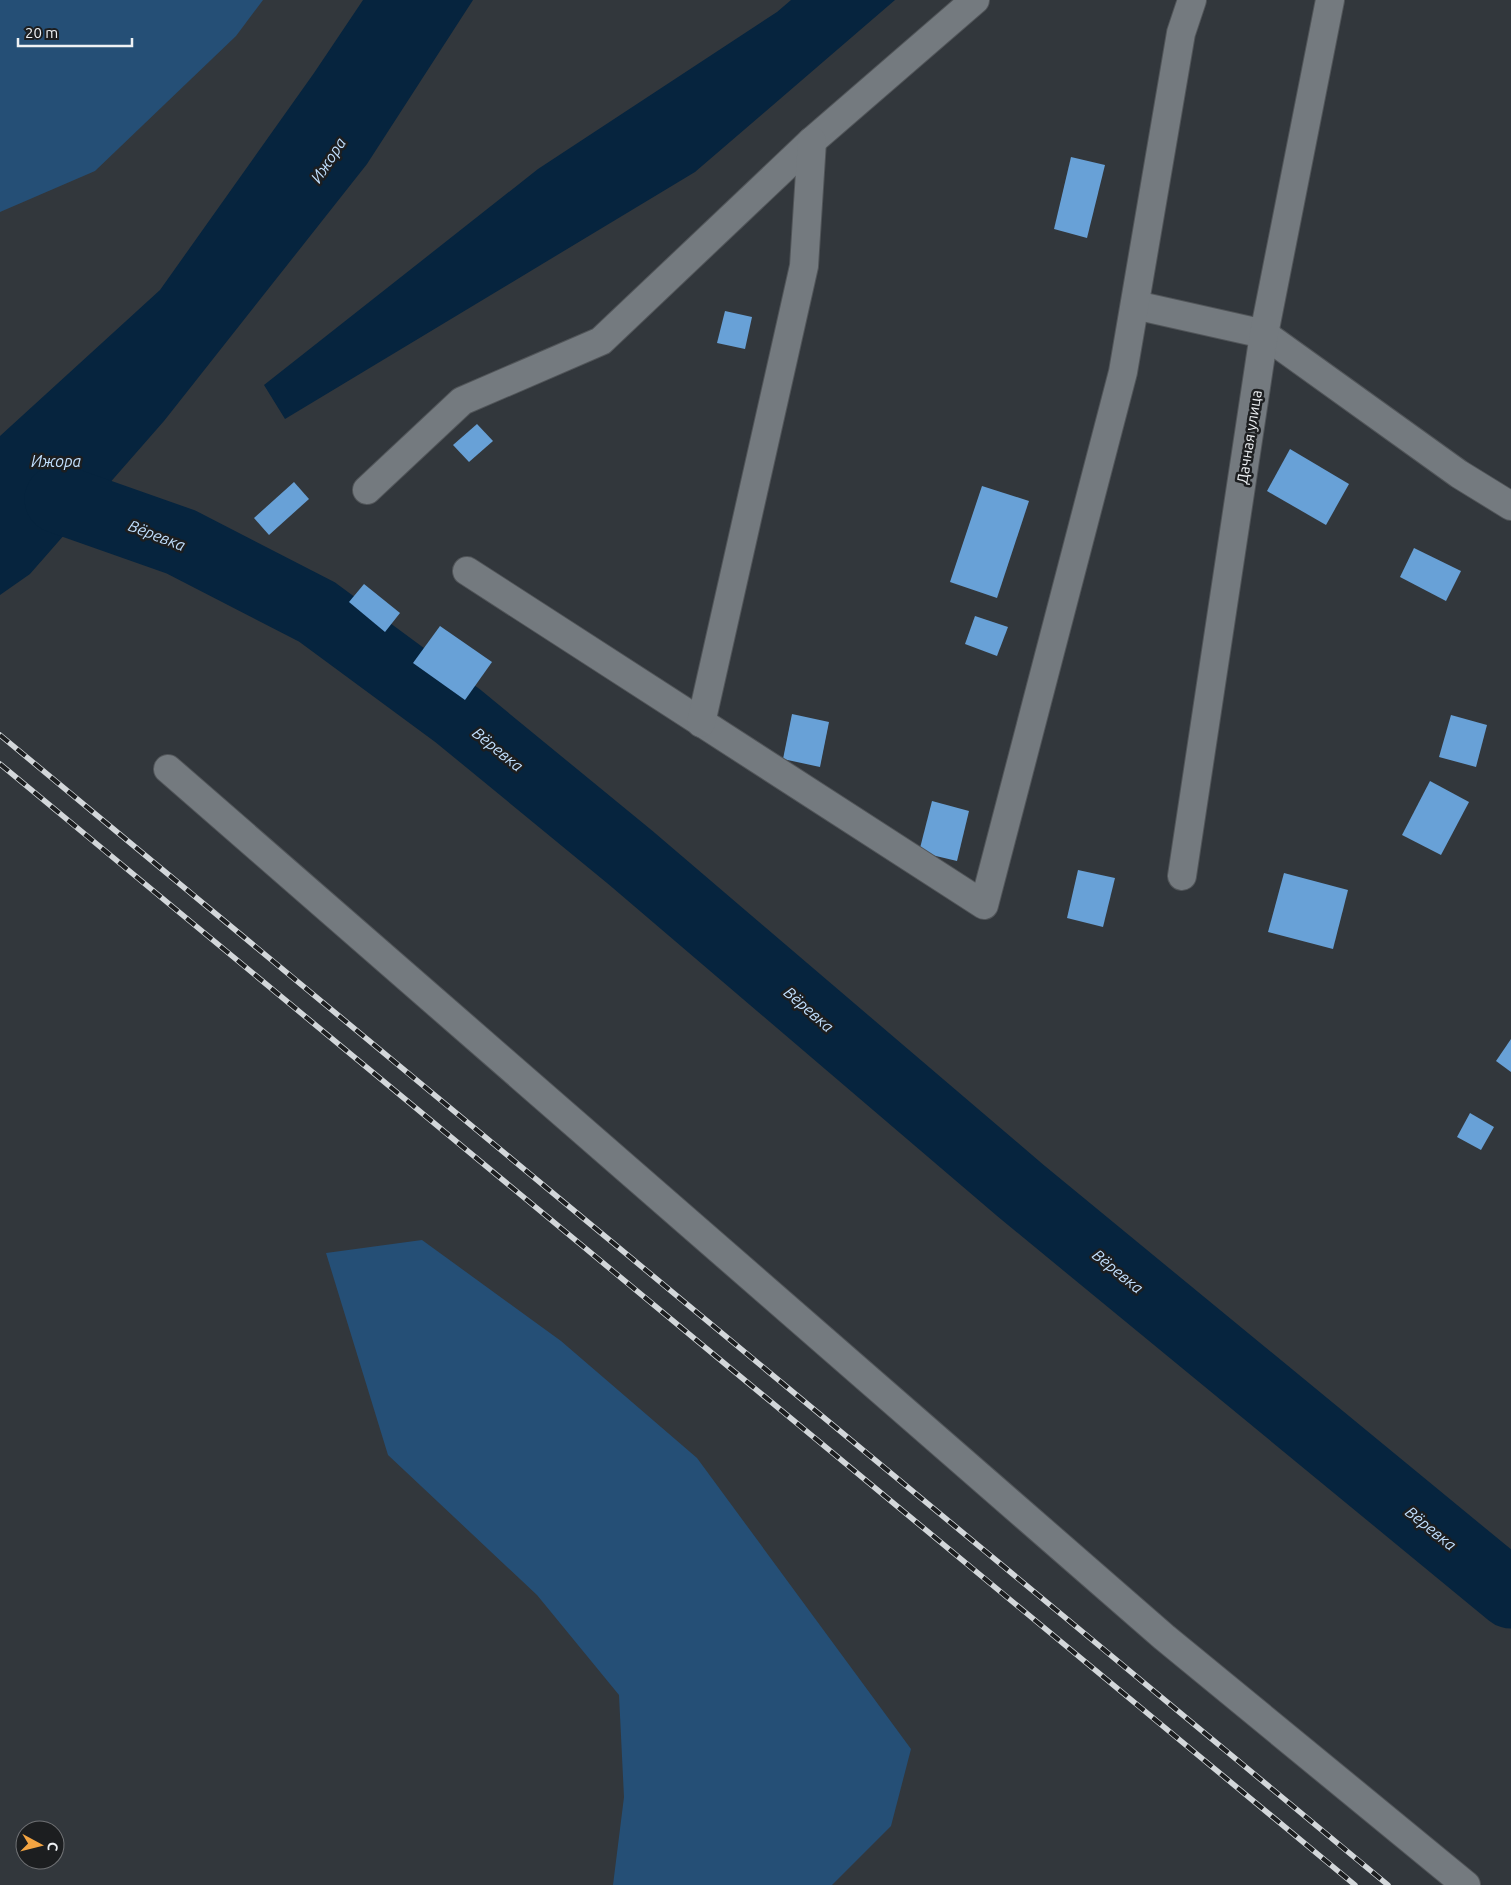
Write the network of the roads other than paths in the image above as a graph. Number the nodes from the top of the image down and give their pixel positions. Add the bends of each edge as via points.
1 (975, 0) edge
2 (1192, 0) edge
3 (1330, 0) edge
4 (812, 141) junction
5 (1135, 305) junction
6 (1264, 334) junction
7 (367, 490) dead end
8 (1511, 506) edge
9 (468, 571) dead end
10 (701, 723) junction
11 (168, 768) dead end
12 (1182, 876) dead end
13 (1466, 1885) edge

1 - 4 street
2 - 5 street via 1181,33
3 - 6 street, Дачная улица
4 - 7 street via 601,341 462,401
4 - 10 street via 804,266
5 - 6 street
5 - 10 street via 1123,372 984,905
6 - 8 street via 1459,474
6 - 12 street, Дачная улица
9 - 10 street
11 - 13 street via 1164,1637

